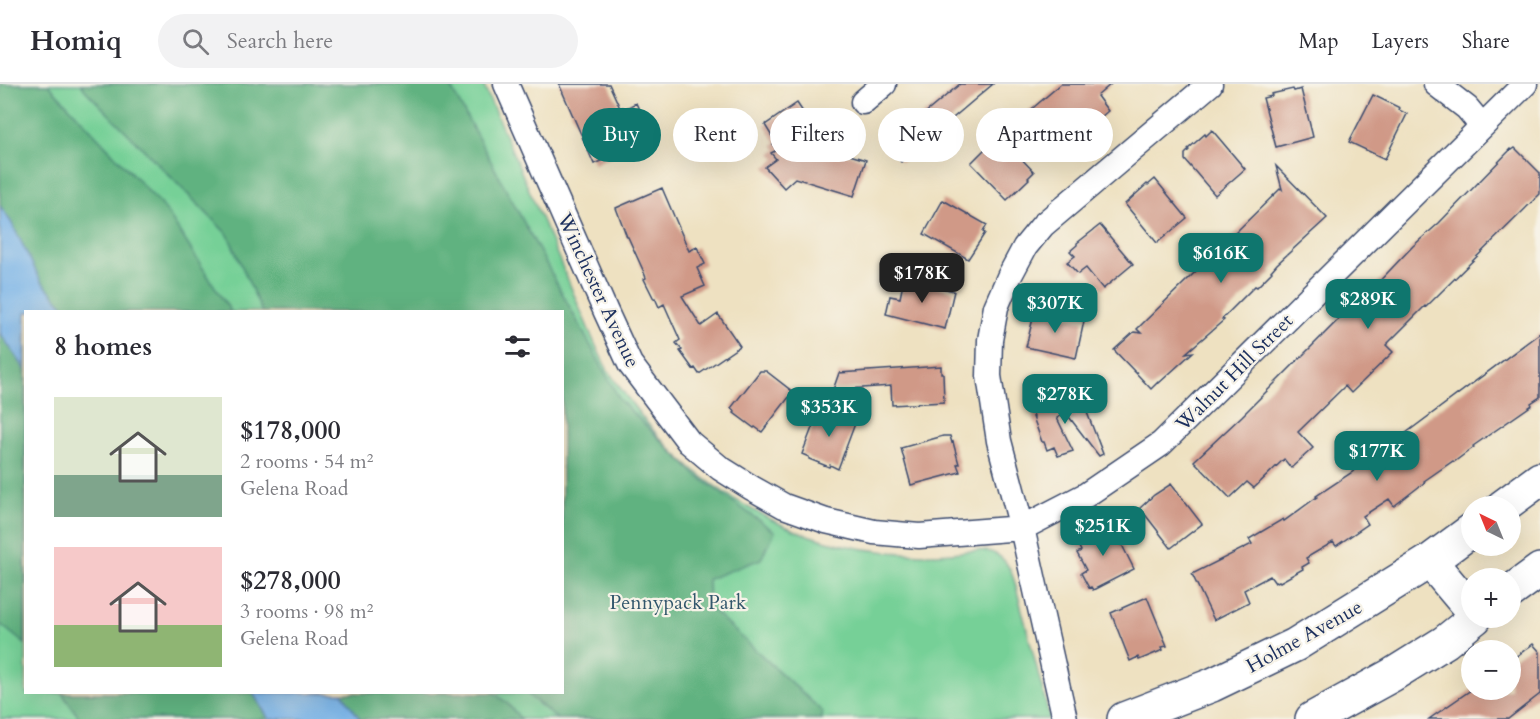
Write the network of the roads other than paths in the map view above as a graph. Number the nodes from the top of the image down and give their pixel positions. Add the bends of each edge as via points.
1 (506, 84) edge
2 (884, 84) edge
3 (1210, 84) edge
4 (1436, 84) edge
5 (1525, 84) edge
6 (863, 102) dead end
7 (1482, 126) junction
8 (1540, 479) edge
9 (1517, 496) edge
10 (1022, 528) junction
11 (1461, 538) edge
12 (1430, 561) junction
13 (1540, 570) edge
14 (1521, 584) edge
15 (1461, 598) edge
16 (1462, 628) edge
17 (1065, 719) edge
18 (1124, 719) edge
19 (1312, 719) edge

1 - 10 street, Winchester Avenue via 630,364 689,442 752,488 784,506 826,521 874,532 919,536
2 - 6 street
3 - 10 street via 1043,225 1025,247 996,307 989,376 999,441
4 - 7 street via 1467,108
5 - 7 street, Walnut Hill Street
7 - 10 street, Walnut Hill Street via 1161,444 1086,495
8 - 9 main road
10 - 17 street
11 - 12 main road, Holme Avenue
12 - 15 main road
12 - 18 main road, Holme Avenue via 1295,645 1212,685
13 - 14 main road
16 - 19 main road via 1392,675

